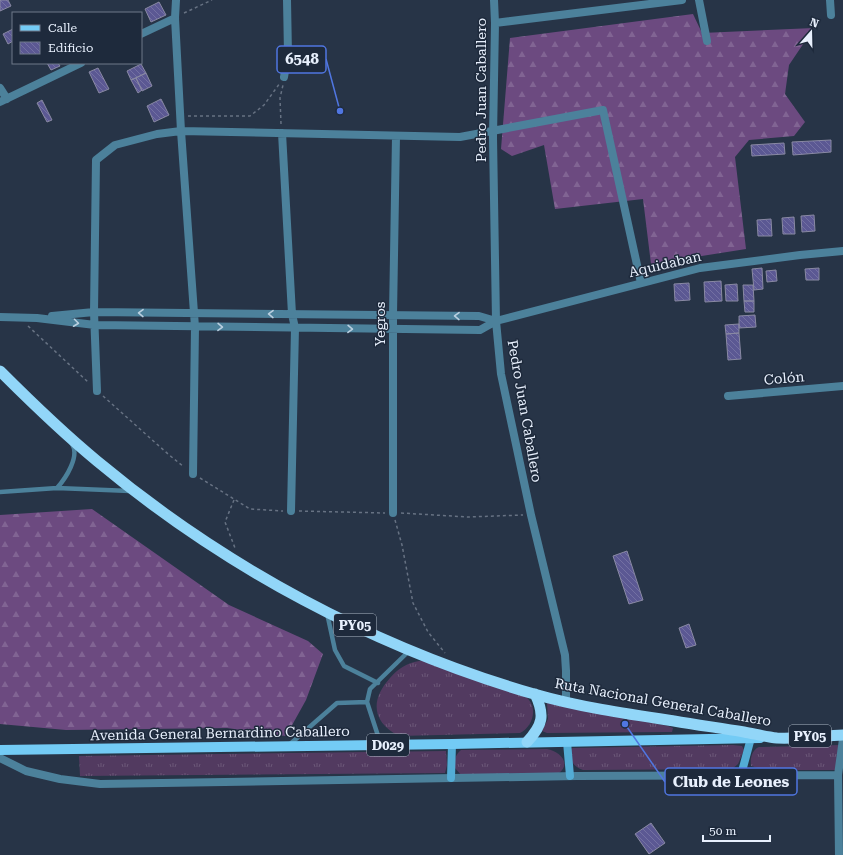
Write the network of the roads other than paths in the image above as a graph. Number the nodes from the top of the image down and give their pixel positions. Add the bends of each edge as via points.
1 (176, 0) edge
2 (287, 0) edge
3 (494, 0) edge
4 (682, 0) edge
5 (699, 0) edge
6 (830, 0) edge
7 (832, 15) dead end
8 (175, 18) junction
9 (495, 23) junction
10 (142, 34) edge
11 (707, 41) dead end
12 (79, 64) edge
13 (284, 77) road end
14 (0, 88) edge
15 (3, 100) edge
16 (180, 131) junction
17 (493, 131) junction
18 (282, 133) junction
19 (396, 136) junction
20 (843, 251) edge
21 (641, 283) junction
22 (94, 312) junction
23 (194, 313) junction
24 (292, 314) junction
25 (393, 315) junction
26 (0, 317) edge
27 (37, 318) junction
28 (496, 321) junction
29 (95, 325) junction
30 (195, 327) junction
31 (295, 328) junction
32 (393, 329) junction
33 (0, 371) edge
34 (843, 386) edge
35 (97, 391) road end
36 (728, 396) dead end
37 (67, 435) junction
38 (193, 474) road end
39 (57, 488) junction
40 (135, 491) junction
41 (0, 492) edge
42 (290, 511) road end
43 (393, 513) road end
44 (326, 612) junction
45 (410, 650) junction
46 (378, 682) junction
47 (535, 694) junction
48 (566, 701) junction
49 (367, 702) junction
50 (843, 735) edge
51 (751, 738) junction
52 (777, 738) junction
53 (843, 739) edge
54 (527, 742) junction
55 (567, 742) junction
56 (452, 744) junction
57 (381, 745) junction
58 (288, 746) junction
59 (0, 750) edge
60 (0, 758) edge
61 (741, 775) junction
62 (838, 775) junction
63 (570, 776) junction
64 (451, 778) junction
65 (839, 855) edge

1 - 8 street
2 - 13 street via 288,54
3 - 9 street, Pedro Juan Caballero
4 - 9 street
5 - 11 street
6 - 7 street
8 - 10 street
8 - 16 street
9 - 17 street, Pedro Juan Caballero
12 - 15 street
14 - 15 street
16 - 18 street
16 - 22 street via 116,145 96,160
16 - 23 street
17 - 19 street via 460,137
17 - 21 street via 603,110
17 - 28 street, Pedro Juan Caballero
18 - 19 street
18 - 24 street
19 - 25 street, Yegros
20 - 21 street, Aquidaban via 700,268
21 - 28 street, Aquidaban
23 -> 22 street
22 - 27 street
22 - 29 street
24 -> 23 street
23 - 30 street
24 - 25 street
24 - 31 street
28 -> 25 street via 479,316
25 - 32 street, Yegros
26 - 27 street
27 -> 29 street, Aquidaban
28 - 32 street, Aquidaban via 480,330
28 - 48 street, Pedro Juan Caballero via 501,374 531,515 565,655
29 - 30 street, Aquidaban
29 - 35 street
30 -> 31 street, Aquidaban
30 - 38 street
31 -> 32 street, Aquidaban
31 - 42 street
32 - 43 street, Yegros
33 - 37 highway, Ruta Nacional General Caballero / PY05
34 - 36 street, Colón
37 - 39 lane via 74,447 72,465 67,477
37 - 40 highway, Ruta Nacional General Caballero / PY05
39 - 40 lane
39 - 41 lane
40 - 44 highway, Ruta Nacional General Caballero / PY05 via 188,530 241,564
44 - 45 highway, Ruta Nacional General Caballero / PY05
44 - 46 lane via 335,650 344,666
45 - 46 lane
45 - 47 highway, Ruta Nacional General Caballero / PY05 via 452,667
46 - 49 lane via 370,690
47 - 48 highway, Ruta Nacional General Caballero / PY05
47 - 54 highway via 541,707 541,720 536,732
48 - 52 highway, Ruta Nacional General Caballero / PY05 via 628,714
49 - 57 lane
49 - 58 lane via 337,703
50 - 52 highway, Ruta Nacional General Caballero / PY05
51 - 52 main road, Avenida General Bernardino Caballero / D029
51 - 55 main road, Avenida General Bernardino Caballero / D029
51 - 61 main road
53 - 62 street
54 - 55 main road, Avenida General Bernardino Caballero / D029
54 - 56 main road, Avenida General Bernardino Caballero / D029
55 - 63 main road
56 - 57 main road, Avenida General Bernardino Caballero / D029
56 - 64 main road
57 - 58 main road, Avenida General Bernardino Caballero / D029
58 - 59 main road, Avenida General Bernardino Caballero / D029
60 - 64 street via 26,771 100,784
61 - 62 street
61 - 63 street
62 - 65 street
63 - 64 street

